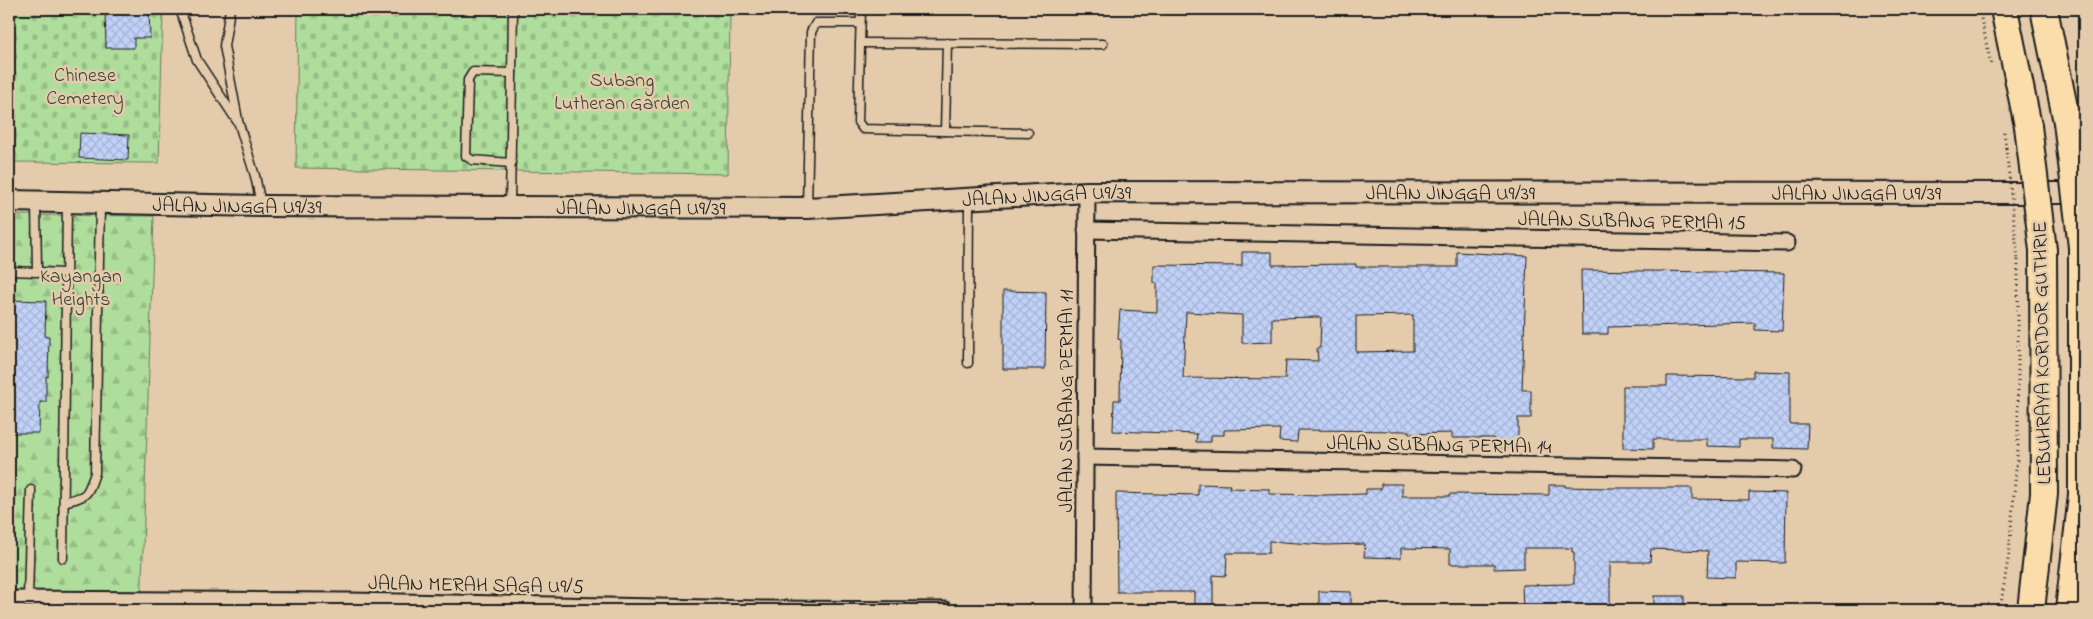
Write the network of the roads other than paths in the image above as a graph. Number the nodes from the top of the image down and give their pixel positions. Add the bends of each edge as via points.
1 (180, 9) edge
2 (230, 9) edge
3 (513, 9) edge
4 (861, 9) edge
5 (2004, 9) edge
6 (2044, 9) edge
7 (860, 23) junction
8 (860, 43) junction
9 (947, 43) junction
10 (1103, 44) dead end
11 (512, 73) junction
12 (239, 124) junction
13 (945, 132) junction
14 (1028, 133) dead end
15 (511, 163) junction
16 (1087, 192) junction
17 (2084, 193) edge
18 (969, 200) junction
19 (9, 201) edge
20 (36, 202) junction
21 (67, 202) junction
22 (100, 203) junction
23 (261, 206) junction
24 (510, 206) junction
25 (807, 208) junction
26 (1086, 230) junction
27 (1787, 243) dead end
28 (9, 271) edge
29 (37, 271) junction
30 (66, 273) junction
31 (968, 363) dead end
32 (1085, 457) junction
33 (1793, 470) dead end
34 (31, 490) dead end
35 (64, 502) junction
36 (63, 558) dead end
37 (9, 599) edge
38 (28, 599) junction
39 (350, 606) edge
40 (560, 608) edge
41 (762, 610) edge
42 (944, 610) edge
43 (1084, 610) edge
44 (2031, 610) edge
45 (2069, 610) edge

1 - 12 lane via 197,60
2 - 12 lane via 224,46
3 - 11 lane
4 - 7 lane
5 - 44 highway, LEBUHRAYA KORIDOR GUTHRIE, bridge via 2016,128 2043,250 2044,494
6 - 45 highway, LEBUHRAYA KORIDOR GUTHRIE, bridge via 2067,122 2082,246 2082,495
7 - 8 lane
7 - 25 lane via 816,22 811,32
8 - 9 lane
8 - 13 lane via 858,122 862,129
9 - 10 lane
9 - 13 lane
11 - 15 lane
11 - 15 lane via 473,72 468,80 466,156 472,160
12 - 23 lane
13 - 14 lane
15 - 24 lane
16 - 17 street, JALAN JINGGA U9/39
16 - 18 street, JALAN JINGGA U9/39
16 - 26 street, JALAN SUBANG PERMAI 11
18 - 25 street, JALAN JINGGA U9/39
18 - 31 lane
19 - 20 street, JALAN JINGGA U9/39
20 - 21 street, JALAN JINGGA U9/39
20 - 29 lane
21 - 22 street, JALAN JINGGA U9/39
21 - 30 lane
22 - 23 street, JALAN JINGGA U9/39
22 - 35 lane via 95,473 84,497
23 - 24 street, JALAN JINGGA U9/39
24 - 25 street, JALAN JINGGA U9/39
26 - 27 street, JALAN SUBANG PERMAI 15
26 - 32 street, JALAN SUBANG PERMAI 11
28 - 29 lane
29 - 30 lane
30 - 35 lane
32 - 33 street, JALAN SUBANG PERMAI 14
32 - 43 street, JALAN SUBANG PERMAI 11
34 - 38 lane
35 - 36 lane
37 - 38 street, JALAN MERAH SAGA U9/5
38 - 39 street, JALAN MERAH SAGA U9/5
39 - 40 street, JALAN MERAH SAGA U9/5
40 - 41 street, JALAN MERAH SAGA U9/5
41 - 42 street, JALAN MERAH SAGA U9/5

